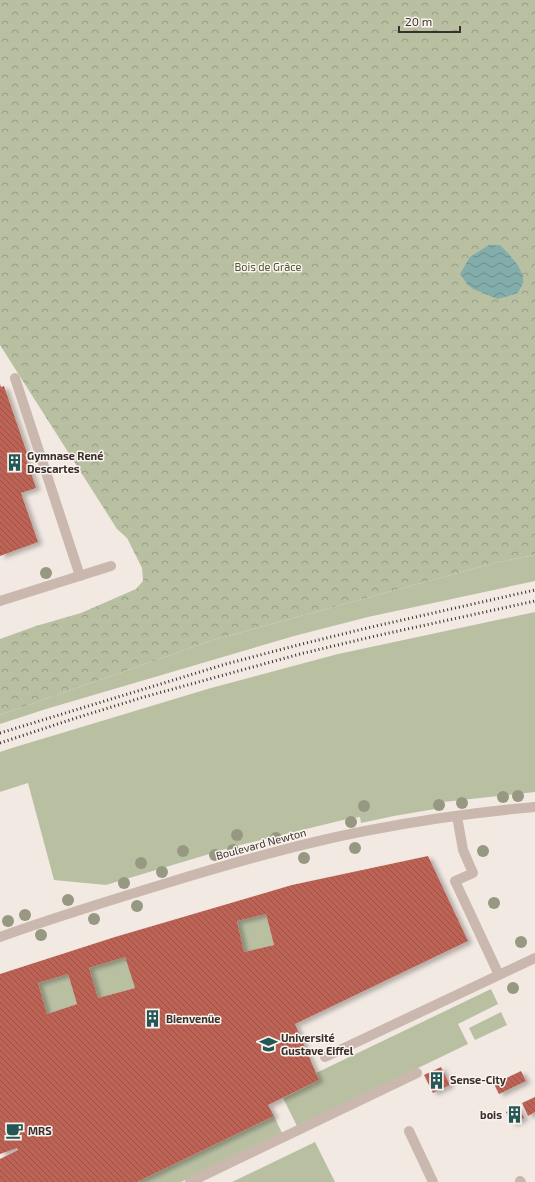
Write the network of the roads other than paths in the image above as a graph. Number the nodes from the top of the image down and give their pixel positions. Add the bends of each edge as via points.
1 (15, 378) dead end
2 (111, 566) dead end
3 (80, 576) junction
4 (0, 602) edge
5 (535, 807) edge
6 (457, 816) junction
7 (0, 937) edge
8 (535, 958) edge
9 (499, 975) junction
10 (325, 1057) dead end
11 (417, 1073) dead end
12 (409, 1131) dead end
13 (190, 1182) edge
14 (434, 1182) edge

1 - 3 street
2 - 3 street
3 - 4 street
5 - 6 street, Boulevard Newton
6 - 7 street, Boulevard Newton via 295,846 92,906
6 - 9 street via 463,850 473,873 455,881
8 - 9 street
9 - 10 street
11 - 13 street
12 - 14 street

